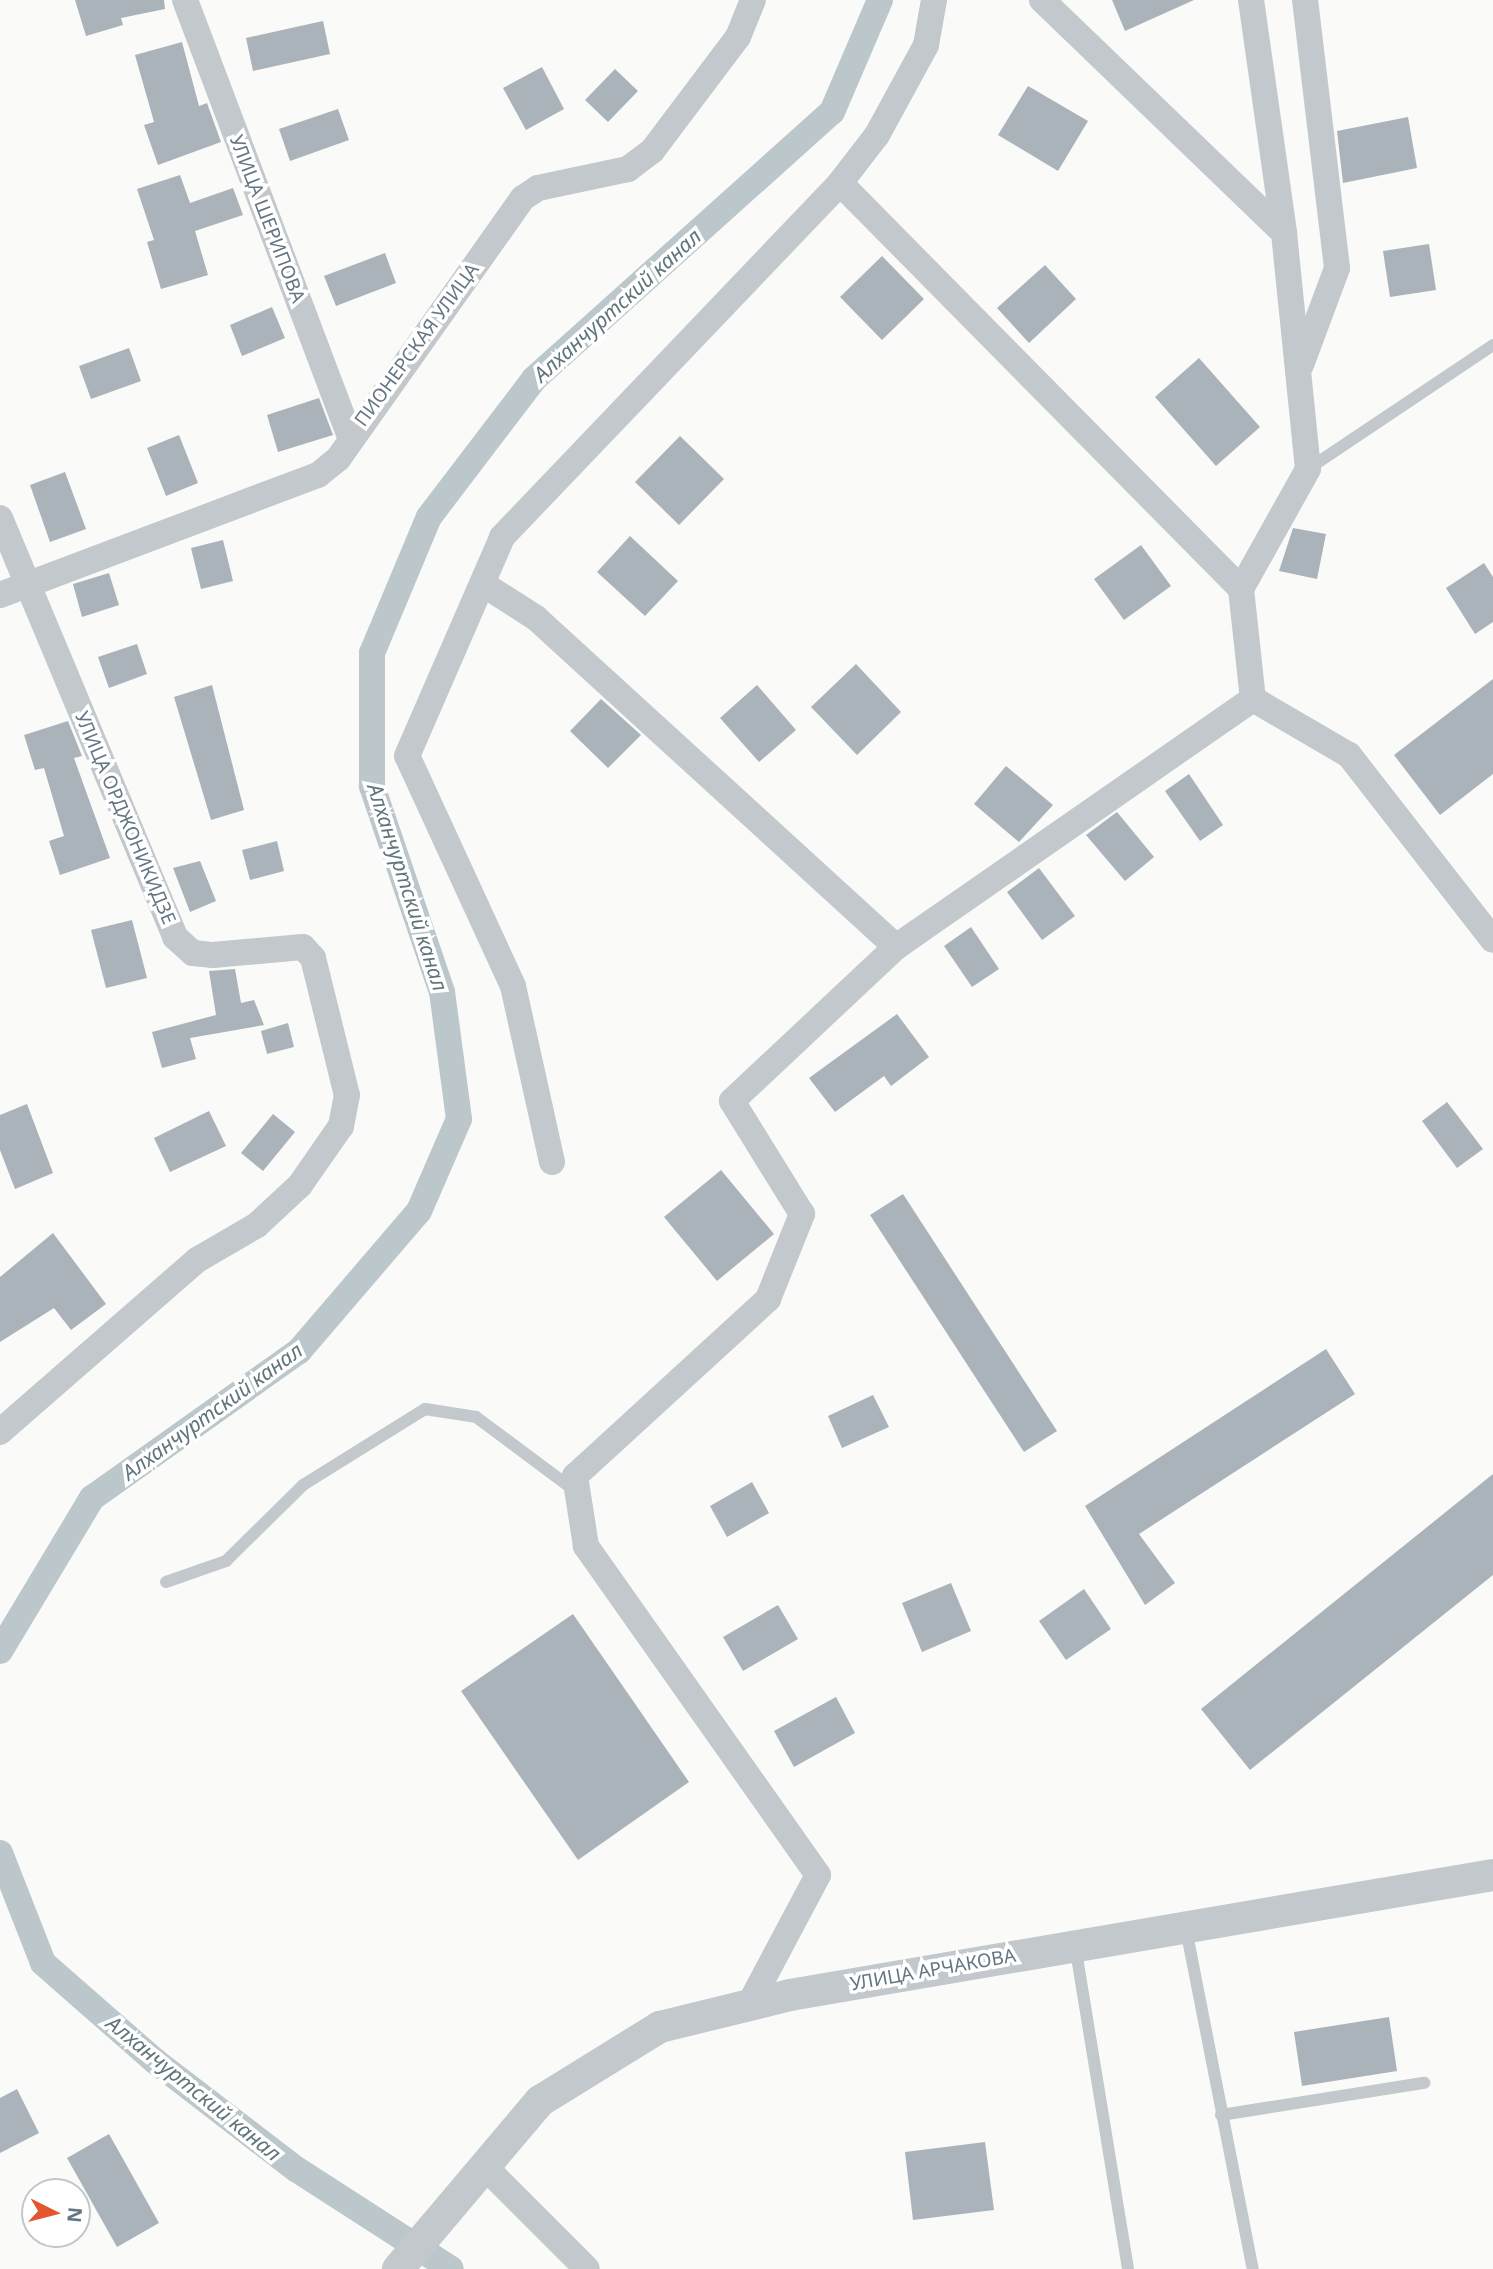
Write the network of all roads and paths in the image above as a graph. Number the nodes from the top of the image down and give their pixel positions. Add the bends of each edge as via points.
1 (185, 0) edge
2 (753, 0) edge
3 (934, 0) edge
4 (1042, 0) edge
5 (1251, 0) edge
6 (1305, 0) edge
7 (840, 183) junction
8 (1284, 233) junction
9 (1493, 345) edge
10 (1298, 374) junction
11 (350, 437) junction
12 (1308, 469) junction
13 (0, 518) edge
14 (27, 584) junction
15 (483, 584) junction
16 (1241, 589) junction
17 (0, 595) edge
18 (1253, 699) junction
19 (1493, 940) edge
20 (896, 947) junction
21 (552, 1162) dead end
22 (0, 1432) edge
23 (577, 1492) junction
24 (166, 1582) dead end
25 (1493, 1875) edge
26 (1185, 1925) junction
27 (1075, 1945) junction
28 (748, 2005) junction
29 (1424, 2083) dead end
30 (1221, 2115) junction
31 (487, 2169) junction
32 (400, 2266) edge
33 (587, 2269) edge
34 (1128, 2269) edge
35 (1253, 2269) edge

1 - 11 street, УЛИЦА ШЕРИПОВА
2 - 11 street, ПИОНЕРСКАЯ УЛИЦА via 738,37 652,151 628,169 538,188 523,198
3 - 7 street via 926,46 877,135
4 - 8 street
5 - 8 street
6 - 10 street via 1337,268
7 - 15 street via 502,537
7 - 16 street
8 - 10 street
9 - 12 lane
10 - 12 street
11 - 14 street, ПИОНЕРСКАЯ УЛИЦА via 338,459 318,475
12 - 16 street
13 - 14 street, УЛИЦА ОРДЖОНИКИДЗЕ
14 - 17 street, ПИОНЕРСКАЯ УЛИЦА
14 - 22 street, УЛИЦА ОРДЖОНИКИДЗЕ via 175,937 193,953 213,955 303,947 313,958 347,1112 300,1185 257,1226 197,1260
15 - 20 street via 536,618
15 - 21 street via 407,756 513,986
16 - 18 street
18 - 19 street via 1349,755
18 - 20 street
20 - 23 street via 732,1101 802,1214 768,1299 575,1476
23 - 24 lane via 476,1417 425,1409 303,1485 226,1561
23 - 28 street via 586,1546 818,1875
25 - 26 street, УЛИЦА АРЧАКОВА
26 - 27 street, УЛИЦА АРЧАКОВА
26 - 30 lane
27 - 28 street, УЛИЦА АРЧАКОВА
27 - 34 lane
28 - 31 street, УЛИЦА АРЧАКОВА via 660,2026 540,2101
29 - 30 lane
30 - 35 lane
31 - 32 street, УЛИЦА АРЧАКОВА
31 - 33 street

